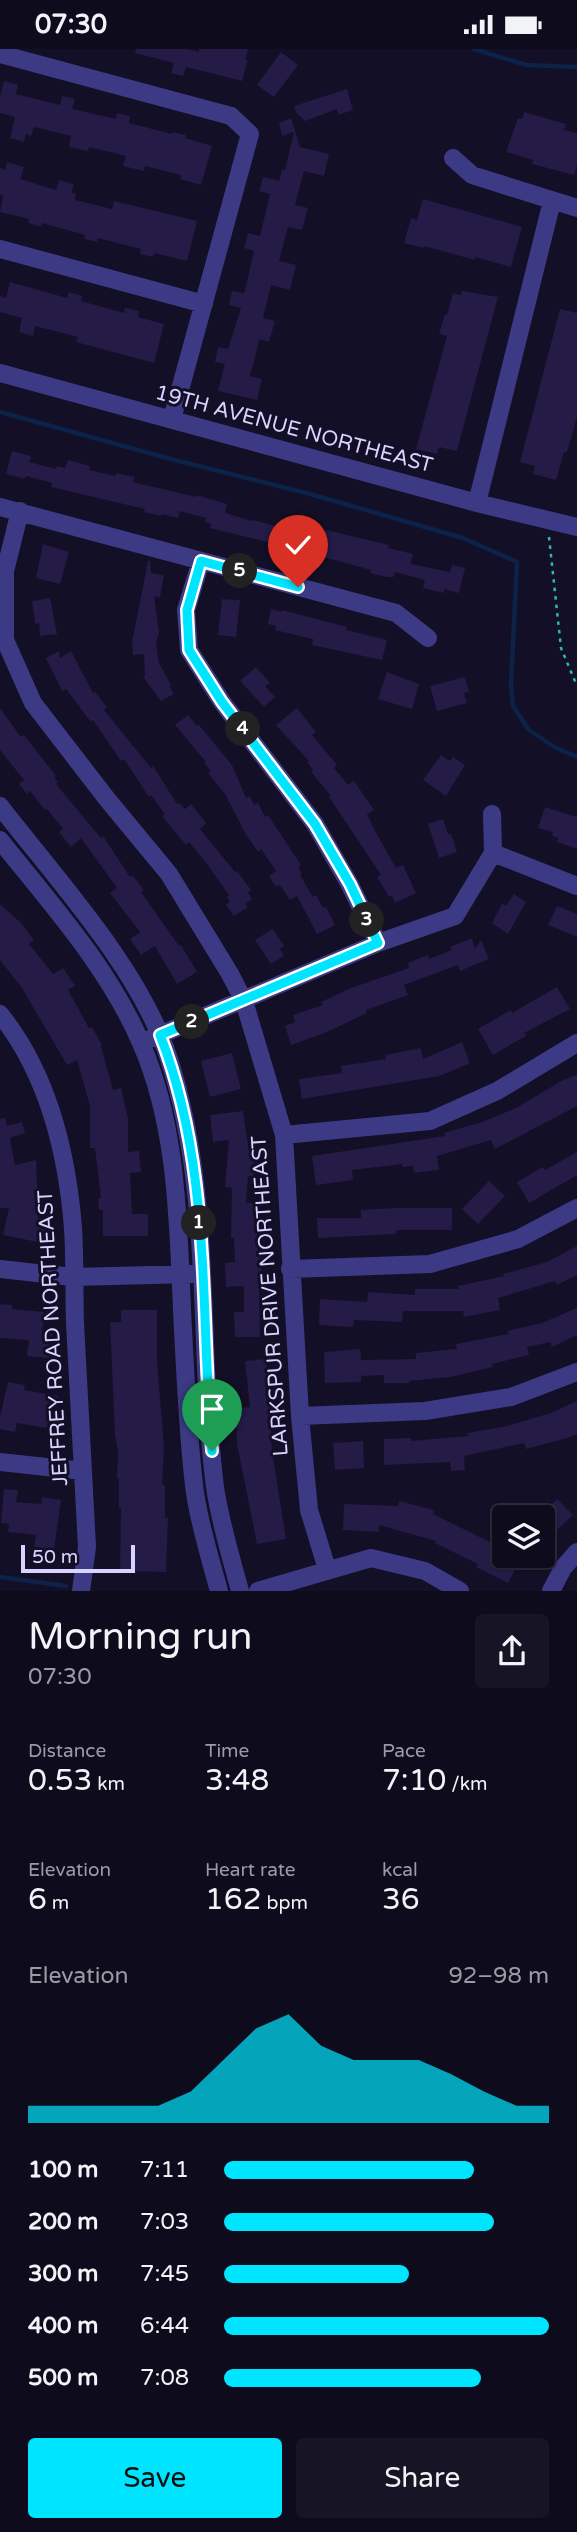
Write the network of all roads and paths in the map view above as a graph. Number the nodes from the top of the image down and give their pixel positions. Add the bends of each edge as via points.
1 (0, 54) edge
2 (453, 158) dead end
3 (552, 201) junction
4 (577, 208) edge
5 (0, 249) edge
6 (204, 305) junction
7 (0, 373) edge
8 (172, 419) junction
9 (477, 503) junction
10 (0, 507) edge
11 (20, 511) junction
12 (547, 520) junction
13 (577, 527) edge
14 (201, 561) junction
15 (428, 638) dead end
16 (577, 686) edge
17 (0, 806) edge
18 (492, 814) dead end
19 (0, 840) edge
20 (493, 853) junction
21 (577, 885) edge
22 (378, 943) junction
23 (244, 1001) junction
24 (0, 1014) edge
25 (7, 1035) edge
26 (160, 1035) junction
27 (141, 1042) junction
28 (577, 1043) edge
29 (284, 1135) junction
30 (577, 1208) edge
31 (0, 1269) edge
32 (290, 1269) junction
33 (201, 1273) junction
34 (181, 1274) junction
35 (73, 1277) junction
36 (577, 1372) edge
37 (300, 1416) junction
38 (0, 1462) edge
39 (83, 1471) junction
40 (577, 1552) edge
41 (327, 1569) junction
42 (81, 1591) edge
43 (219, 1591) edge
44 (240, 1591) edge
45 (258, 1591) edge
46 (460, 1591) edge
47 (551, 1591) edge

1 - 6 street via 231,116 250,134
2 - 3 street via 472,175
3 - 4 street
3 - 9 street
5 - 6 street
6 - 8 street
7 - 8 street, 19TH AVENUE NORTHEAST
8 - 9 street, 19TH AVENUE NORTHEAST
9 - 12 street, 19TH AVENUE NORTHEAST
10 - 11 street
11 - 14 street
11 - 23 street, LARKSPUR DRIVE NORTHEAST via 5,571 5,639 33,703 169,874
12 - 13 street, 19TH AVENUE NORTHEAST
12 - 16 path via 561,648
14 - 15 street via 396,614
14 - 22 street via 187,610 189,650 222,702 315,824
17 - 26 street via 107,943
18 - 20 street
19 - 27 street via 105,977
20 - 21 street
20 - 22 street via 455,916
22 - 23 street
23 - 26 street
23 - 29 street, LARKSPUR DRIVE NORTHEAST
24 - 25 street, JEFFREY ROAD NORTHEAST
25 - 35 street, JEFFREY ROAD NORTHEAST via 49,1102 65,1163
26 - 27 street
26 - 33 street via 188,1131
27 - 34 street via 168,1140
28 - 29 street via 497,1091 430,1121
29 - 32 street, LARKSPUR DRIVE NORTHEAST
30 - 32 street via 518,1240 430,1264
31 - 35 street
32 - 37 street, LARKSPUR DRIVE NORTHEAST
33 - 34 street
33 - 44 street via 216,1490
34 - 35 street
34 - 43 street via 195,1492
35 - 39 street, JEFFREY ROAD NORTHEAST
36 - 37 street via 511,1397 425,1411
37 - 41 street, LARKSPUR DRIVE NORTHEAST via 309,1510
38 - 39 street
39 - 42 street, JEFFREY ROAD NORTHEAST via 87,1547
40 - 47 street
41 - 45 street
41 - 46 street via 371,1558 425,1571

